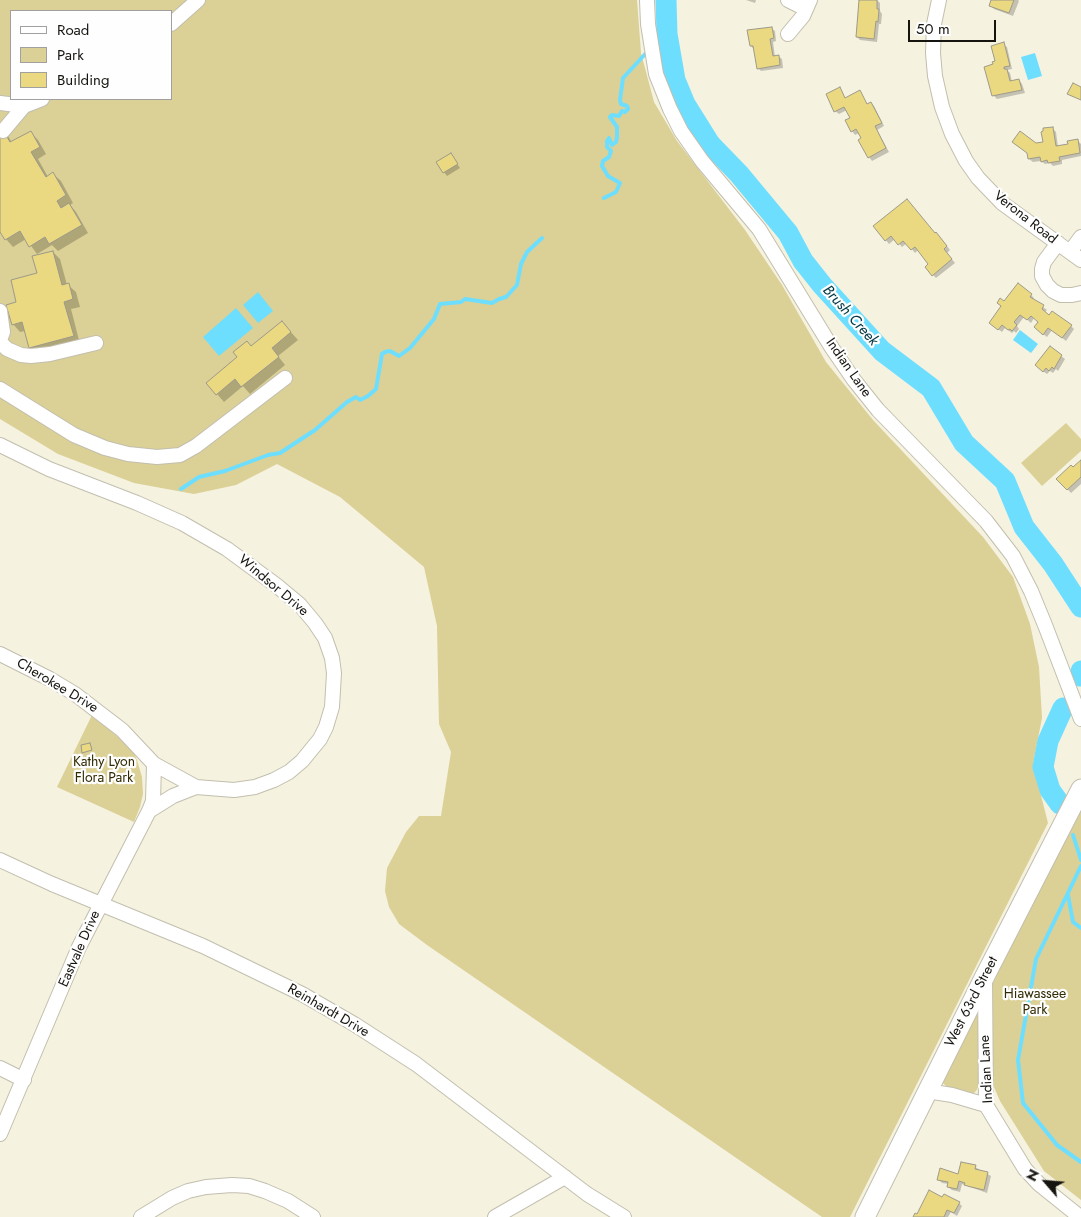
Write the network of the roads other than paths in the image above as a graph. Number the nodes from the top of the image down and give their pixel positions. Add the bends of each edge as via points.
1 (198, 0) edge
2 (647, 0) edge
3 (788, 0) edge
4 (939, 0) edge
5 (808, 5) edge
6 (172, 23) edge
7 (788, 34) dead end
8 (39, 100) edge
9 (0, 103) edge
10 (24, 106) junction
11 (3, 131) dead end
12 (1081, 238) edge
13 (1058, 243) junction
14 (1076, 256) edge
15 (1081, 293) edge
16 (0, 311) edge
17 (0, 341) edge
18 (96, 343) dead end
19 (285, 378) dead end
20 (0, 389) edge
21 (0, 445) edge
22 (0, 654) edge
23 (1081, 719) edge
24 (154, 764) junction
25 (196, 787) junction
26 (1081, 789) edge
27 (149, 811) junction
28 (0, 860) edge
29 (101, 903) junction
30 (985, 976) junction
31 (0, 1068) edge
32 (24, 1080) junction
33 (927, 1091) junction
34 (986, 1106) junction
35 (0, 1134) edge
36 (565, 1177) junction
37 (140, 1217) edge
38 (314, 1217) edge
39 (495, 1217) edge
40 (624, 1217) edge
41 (865, 1217) edge
42 (1080, 1217) edge

1 - 6 street
2 - 23 street, Indian Lane via 656,74 681,131 759,229 854,380 878,410 986,521 1012,556 1031,590
3 - 5 street
4 - 13 street, Verona Road via 934,24 935,76 952,134 974,172 1002,202
5 - 7 street
8 - 10 street
9 - 10 street
10 - 11 street
12 - 14 street
13 - 14 street, Verona Road
13 - 15 street via 1042,269 1046,285 1061,295
16 - 17 street via 3,332
17 - 18 street via 8,350 31,356
19 - 20 street via 196,446 180,455 157,457 105,448 74,435
21 - 25 street, Windsor Drive via 49,469 161,513 207,537 256,569 300,605 315,622 332,658 334,692 326,726 312,750 289,772 254,787 234,790
22 - 24 street, Cherokee Drive via 76,694 122,730
24 - 25 street, Windsor Drive
24 - 27 street, Eastvale Drive
25 - 27 street
26 - 30 main road, West 63rd Street
27 - 29 street, Eastvale Drive
28 - 29 street, Reinhardt Drive
29 - 32 street, Eastvale Drive via 79,947
29 - 36 street, Reinhardt Drive via 203,946 354,1024 416,1064
30 - 33 main road, West 63rd Street
30 - 34 street, Indian Lane
31 - 32 street
32 - 35 street, Eastvale Drive
33 - 34 street
33 - 41 main road, West 63rd Street
34 - 42 street, Indian Lane via 1025,1169
36 - 39 street
36 - 40 street, Reinhardt Drive
37 - 38 street via 188,1192 232,1185 265,1191 293,1203

